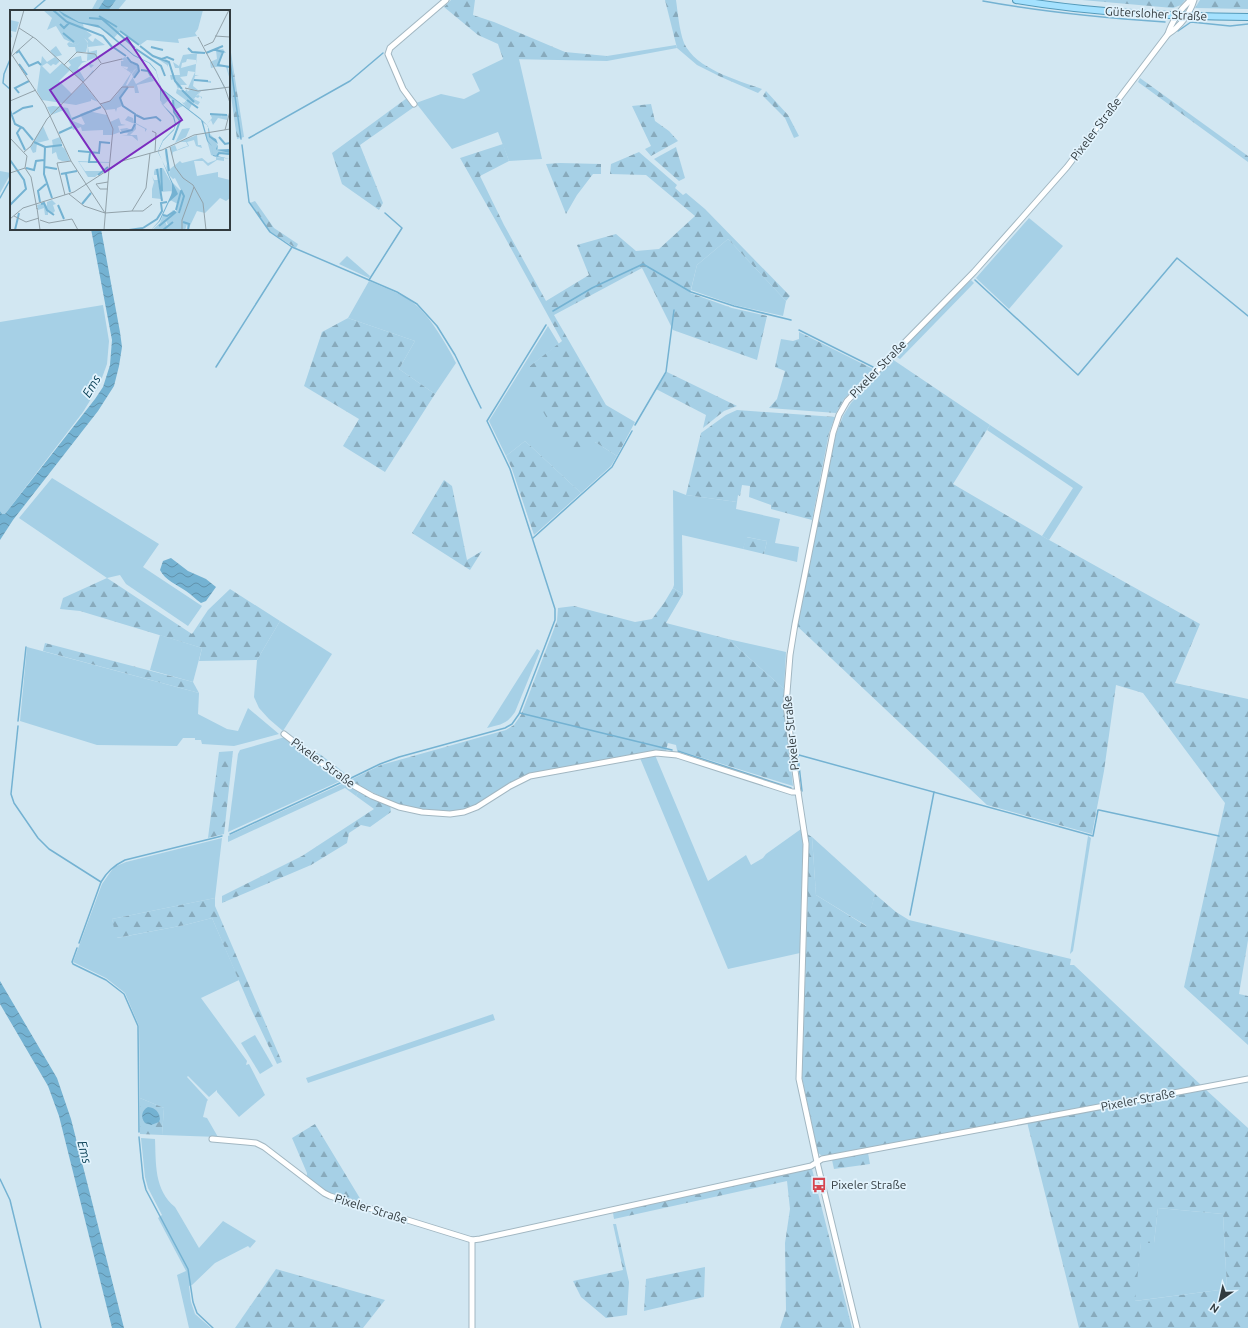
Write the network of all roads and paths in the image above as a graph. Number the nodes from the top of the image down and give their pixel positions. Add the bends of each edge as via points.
1 (446, 0) edge
2 (1016, 0) edge
3 (1191, 0) edge
4 (1194, 0) edge
5 (1178, 16) junction
6 (1186, 16) junction
7 (1248, 17) edge
8 (1168, 34) junction
9 (414, 104) dead end
10 (284, 734) dead end
11 (798, 792) junction
12 (1248, 1079) edge
13 (212, 1139) dead end
14 (817, 1162) junction
15 (472, 1240) junction
16 (472, 1328) edge
17 (857, 1328) edge

1 - 9 street via 390,48 388,54 403,89
2 - 5 main road, Gütersloher Straße via 1084,9
3 - 5 street, Pixeler Straße
4 - 6 street, Pixeler Straße
5 - 6 main road, Gütersloher Straße
5 - 8 street, Pixeler Straße
6 - 7 main road, Gütersloher Straße
6 - 8 street, Pixeler Straße
8 - 11 street, Pixeler Straße via 1067,167 974,272 847,401 840,412 832,433 790,655 786,705
10 - 11 street, Pixeler Straße via 349,784 399,806 422,812 464,812 530,776 656,753 677,755
11 - 14 street, Pixeler Straße via 806,844 799,1079
12 - 14 street, Pixeler Straße via 822,1159
13 - 15 street, Pixeler Straße via 256,1143 330,1196
14 - 15 street, Pixeler Straße via 812,1166
14 - 17 street, Pixeler Straße
15 - 16 street

